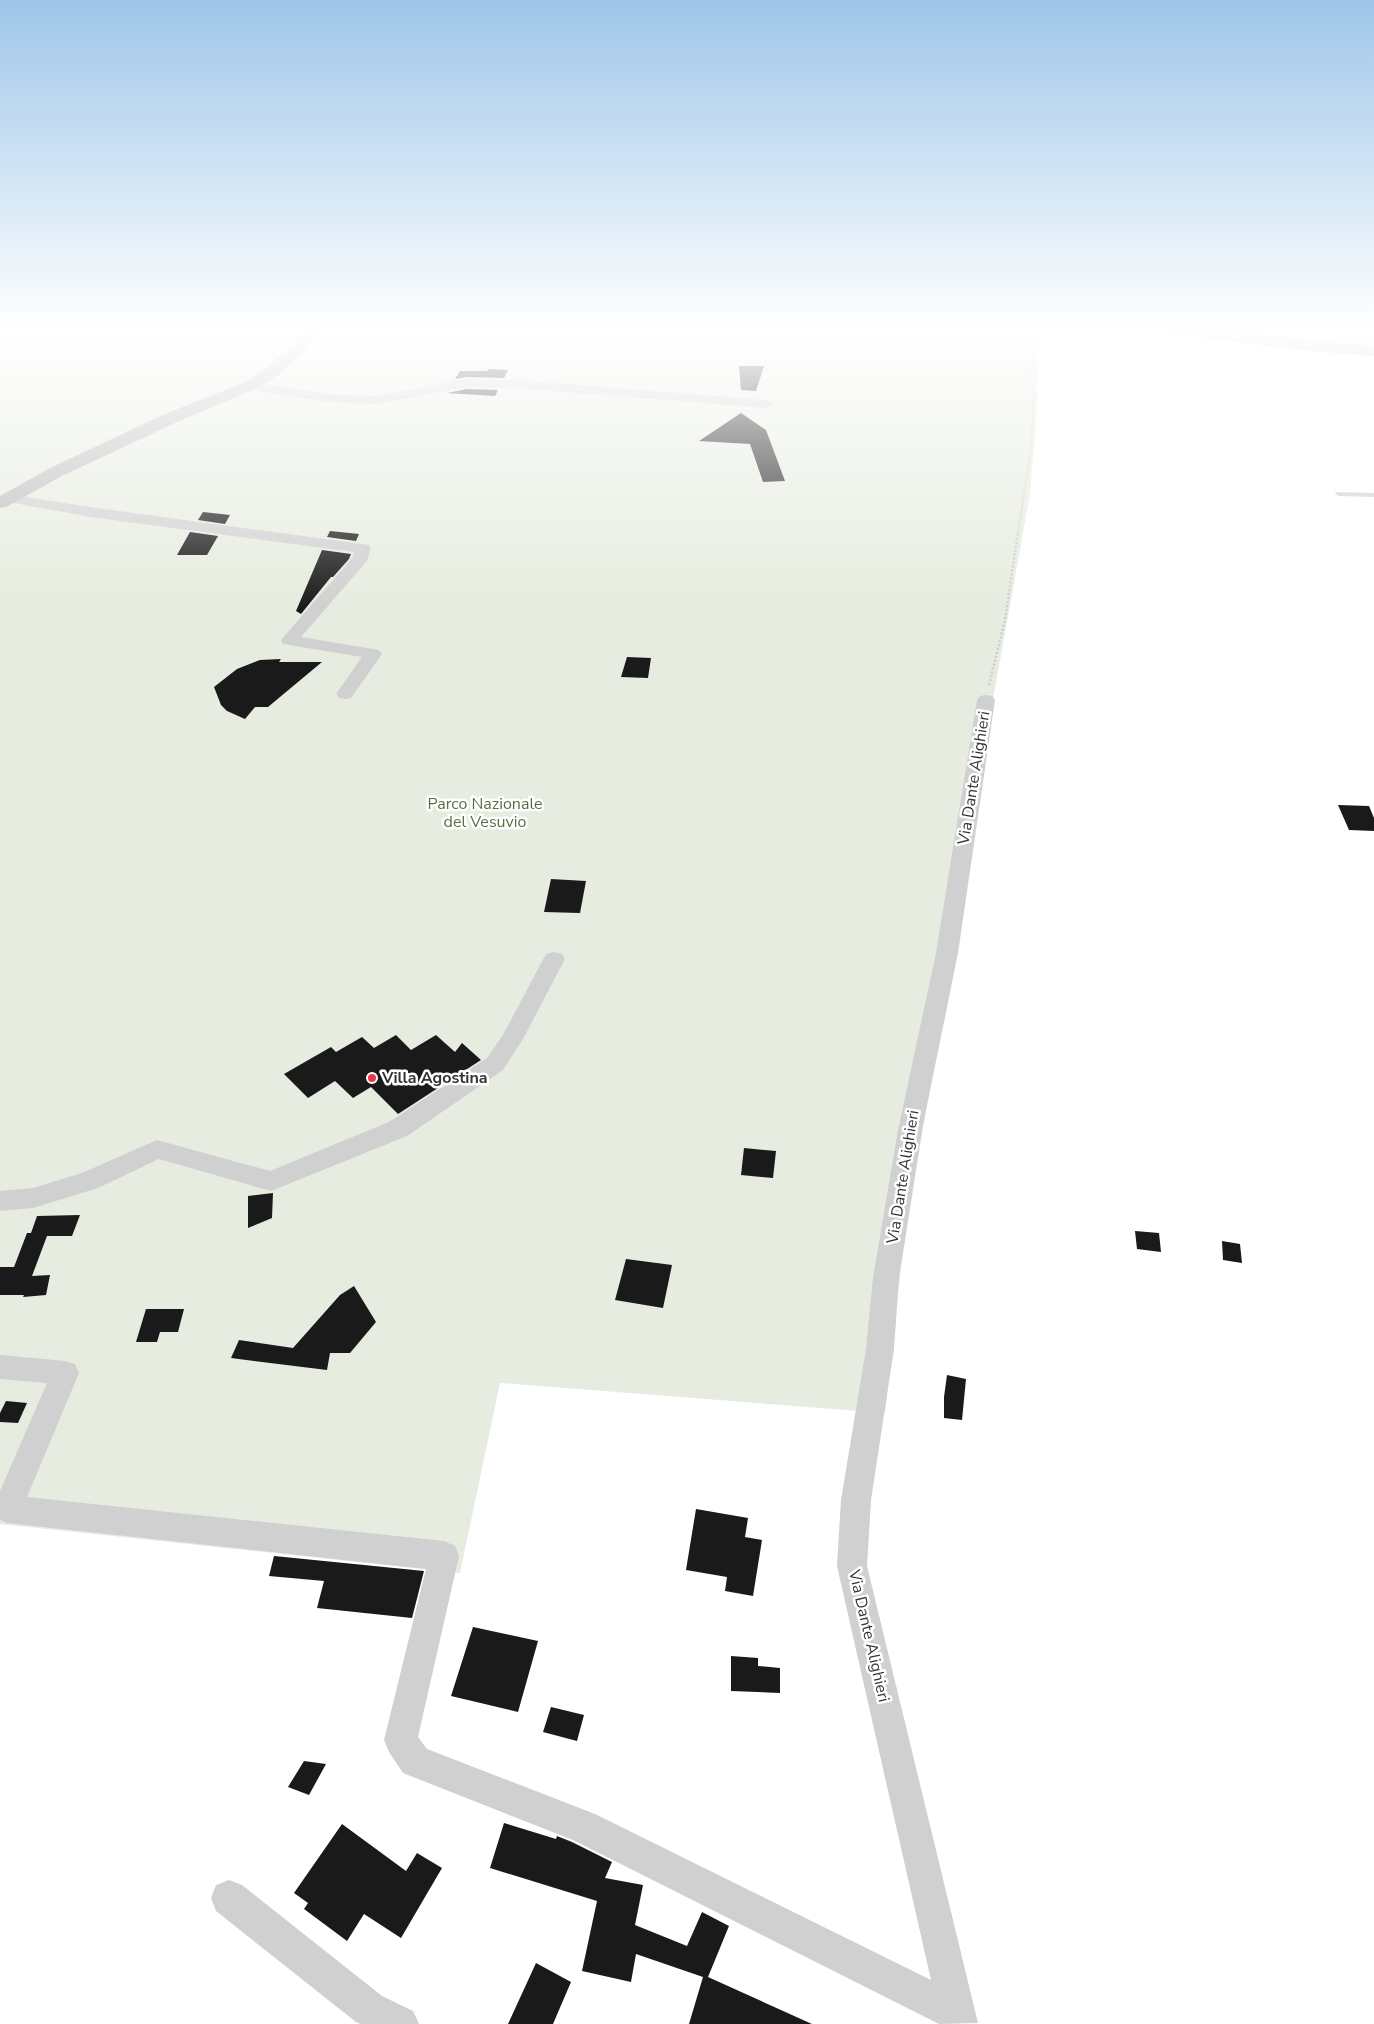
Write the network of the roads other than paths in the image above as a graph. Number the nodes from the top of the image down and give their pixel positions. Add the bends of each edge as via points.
1 (166, 420) edge
2 (1339, 494) dead end
3 (1374, 495) edge
4 (2, 499) edge
5 (344, 694) dead end
6 (986, 700) road end
7 (554, 959) dead end
8 (0, 1201) edge
9 (0, 1367) edge
10 (230, 1898) dead end
11 (958, 2019) edge
12 (400, 2024) edge

1 - 4 street
2 - 3 lane
4 - 5 street via 363,548 361,558 289,640 373,654
6 - 11 street, Via Dante Alighieri via 946,953 910,1130 888,1269 880,1349 856,1500 852,1566
7 - 8 street via 512,1040 495,1064 398,1129 271,1181 157,1149 89,1181 33,1198
9 - 11 street via 65,1373 7,1510 444,1556 401,1740 415,1761 584,1826
10 - 12 street via 369,2008

